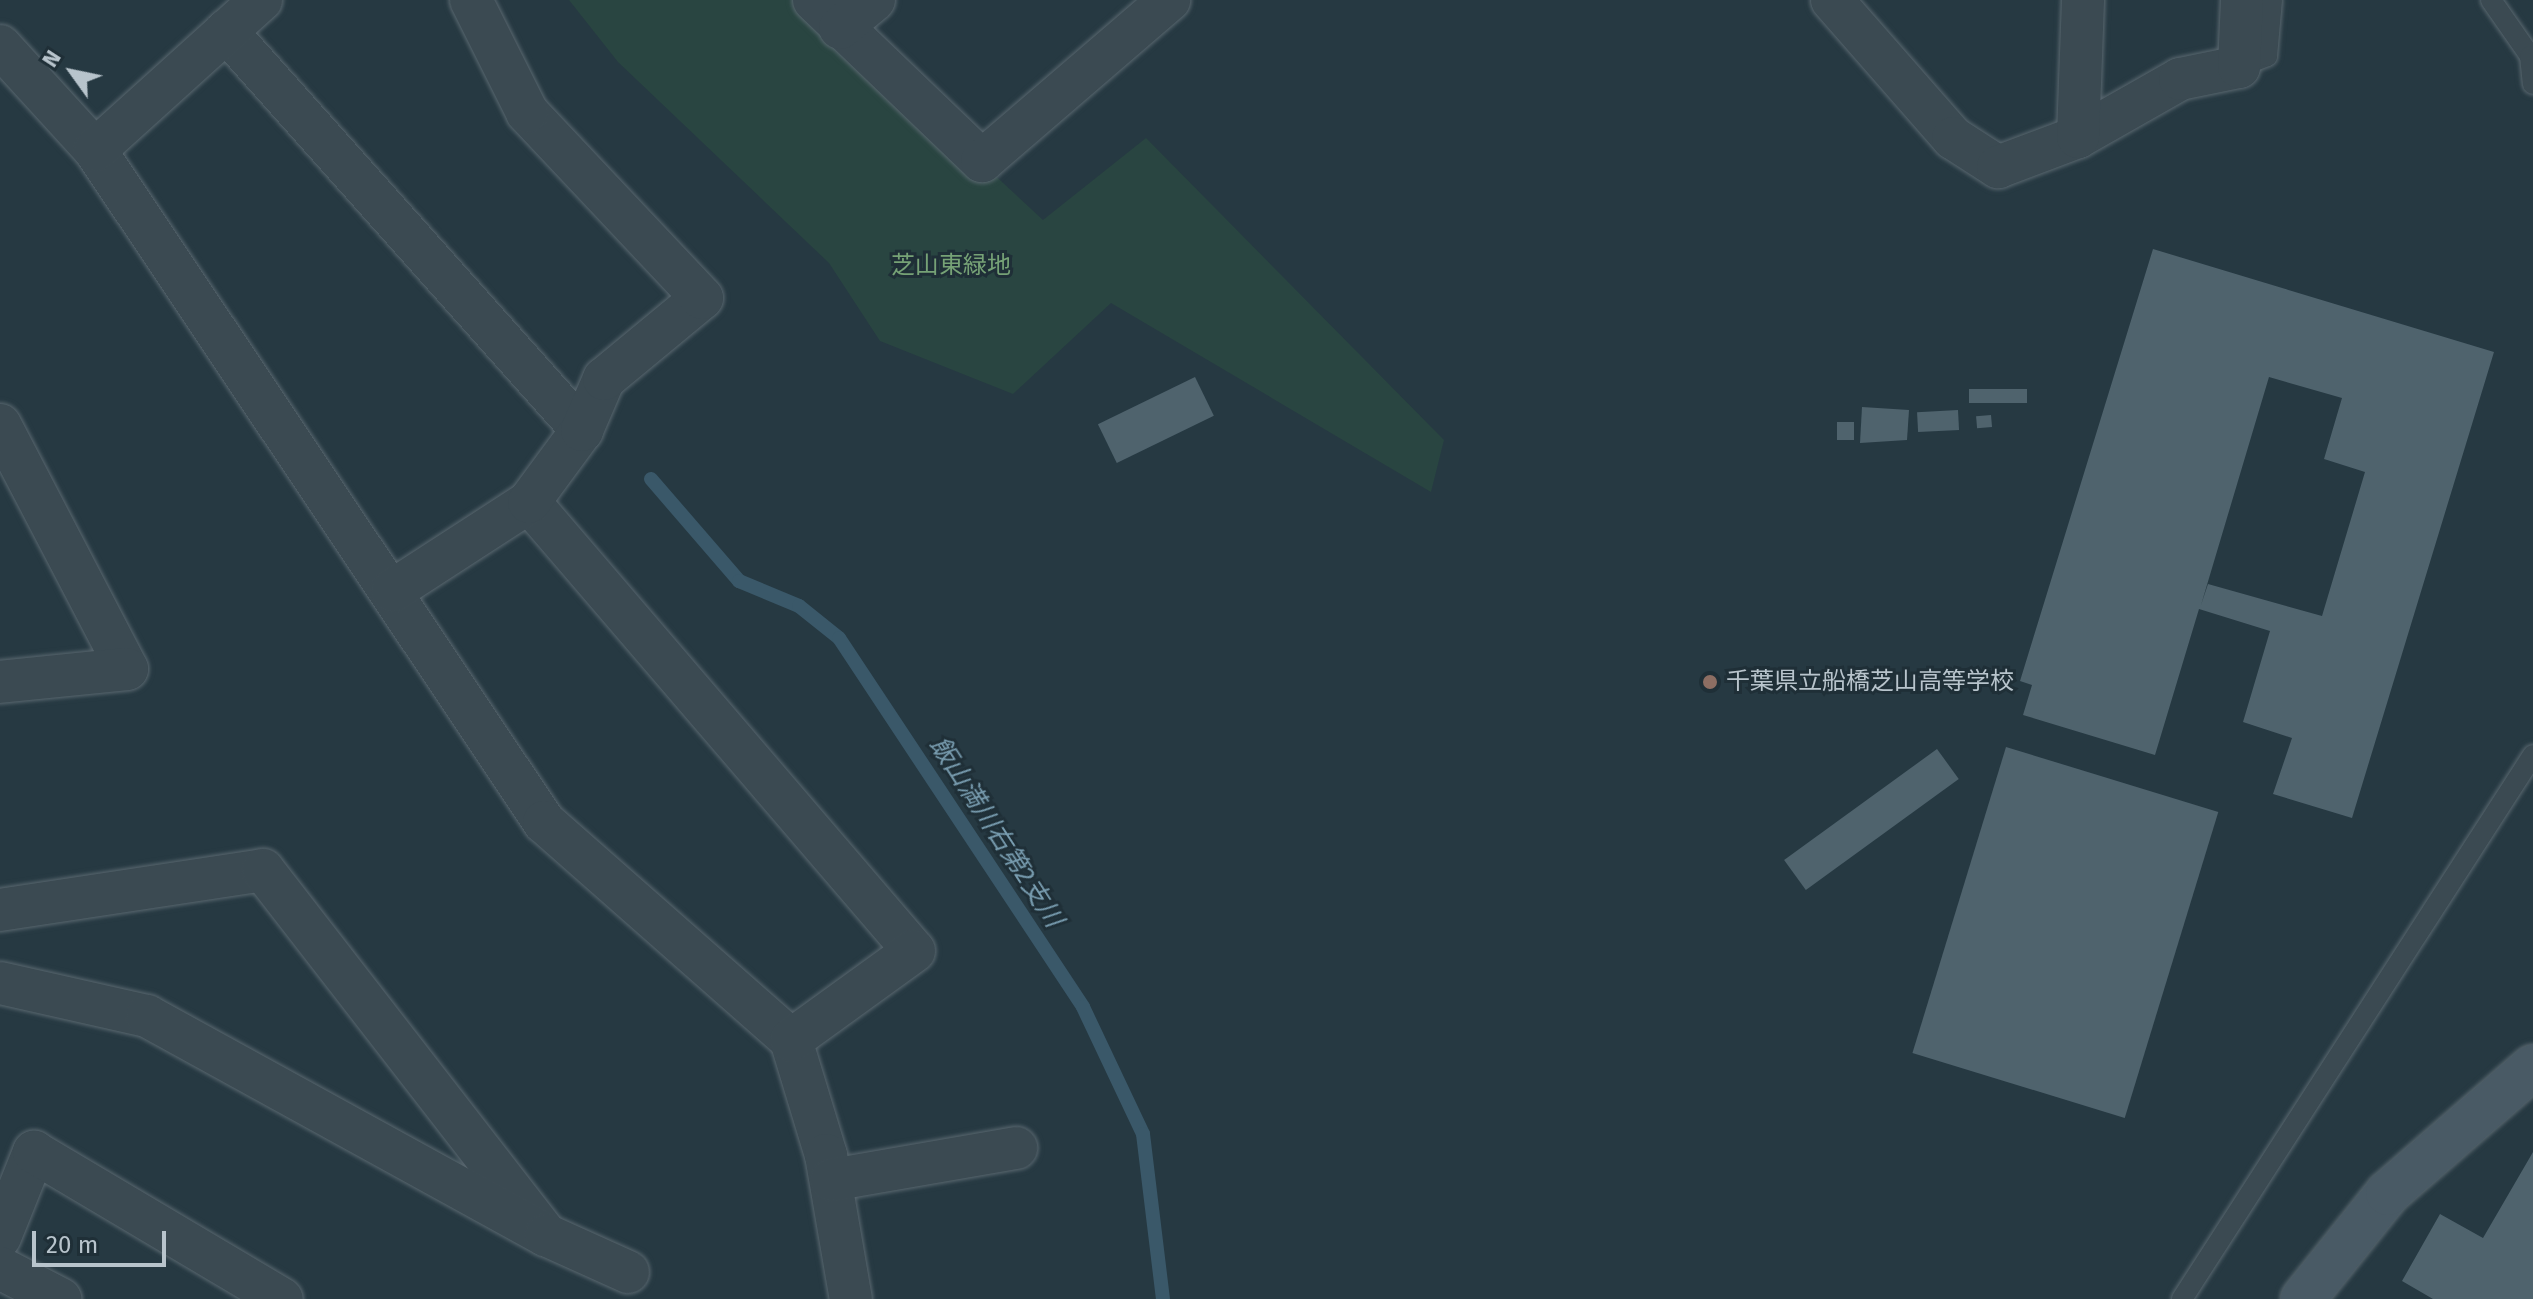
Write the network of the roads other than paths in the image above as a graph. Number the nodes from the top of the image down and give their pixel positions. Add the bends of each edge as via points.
1 (261, 0) edge
2 (471, 0) edge
3 (874, 0) edge
4 (1169, 0) edge
5 (2083, 0) edge
6 (2242, 0) edge
7 (2272, 0) edge
8 (2491, 0) edge
9 (1837, 2) edge
10 (827, 14) edge
11 (226, 31) junction
12 (0, 46) edge
13 (2239, 67) junction
14 (2533, 84) edge
15 (2078, 137) junction
16 (95, 150) junction
17 (0, 425) edge
18 (582, 430) junction
19 (16, 487) edge
20 (529, 502) junction
21 (392, 591) junction
22 (0, 682) edge
23 (2533, 755) edge
24 (0, 910) edge
25 (0, 983) edge
26 (791, 1040) junction
27 (2533, 1067) edge
28 (1016, 1148) dead end
29 (831, 1180) junction
30 (546, 1235) junction
31 (0, 1237) edge
32 (0, 1268) edge
33 (628, 1272) dead end
34 (60, 1299) edge
35 (282, 1299) edge
36 (851, 1299) edge
37 (2182, 1299) edge
38 (2303, 1299) edge

1 - 11 street
2 - 18 street via 527,112 702,298 604,379
3 - 10 street
4 - 10 street via 982,161
5 - 15 street
6 - 13 street
7 - 13 lane via 2267,56
8 - 14 lane via 2530,56
9 - 15 street via 1953,138 1998,167
11 - 16 street
11 - 18 street
12 - 16 street
13 - 15 street via 2180,79
16 - 21 street
17 - 19 street
18 - 20 street
19 - 22 street via 127,669
20 - 21 street
20 - 26 street via 914,951
21 - 26 street via 544,822
23 - 37 lane
24 - 30 street via 263,870
25 - 30 street via 147,1016
26 - 29 street
27 - 38 street via 2388,1193
28 - 29 street
29 - 36 street
30 - 33 street
31 - 35 street via 34,1152
32 - 34 street

